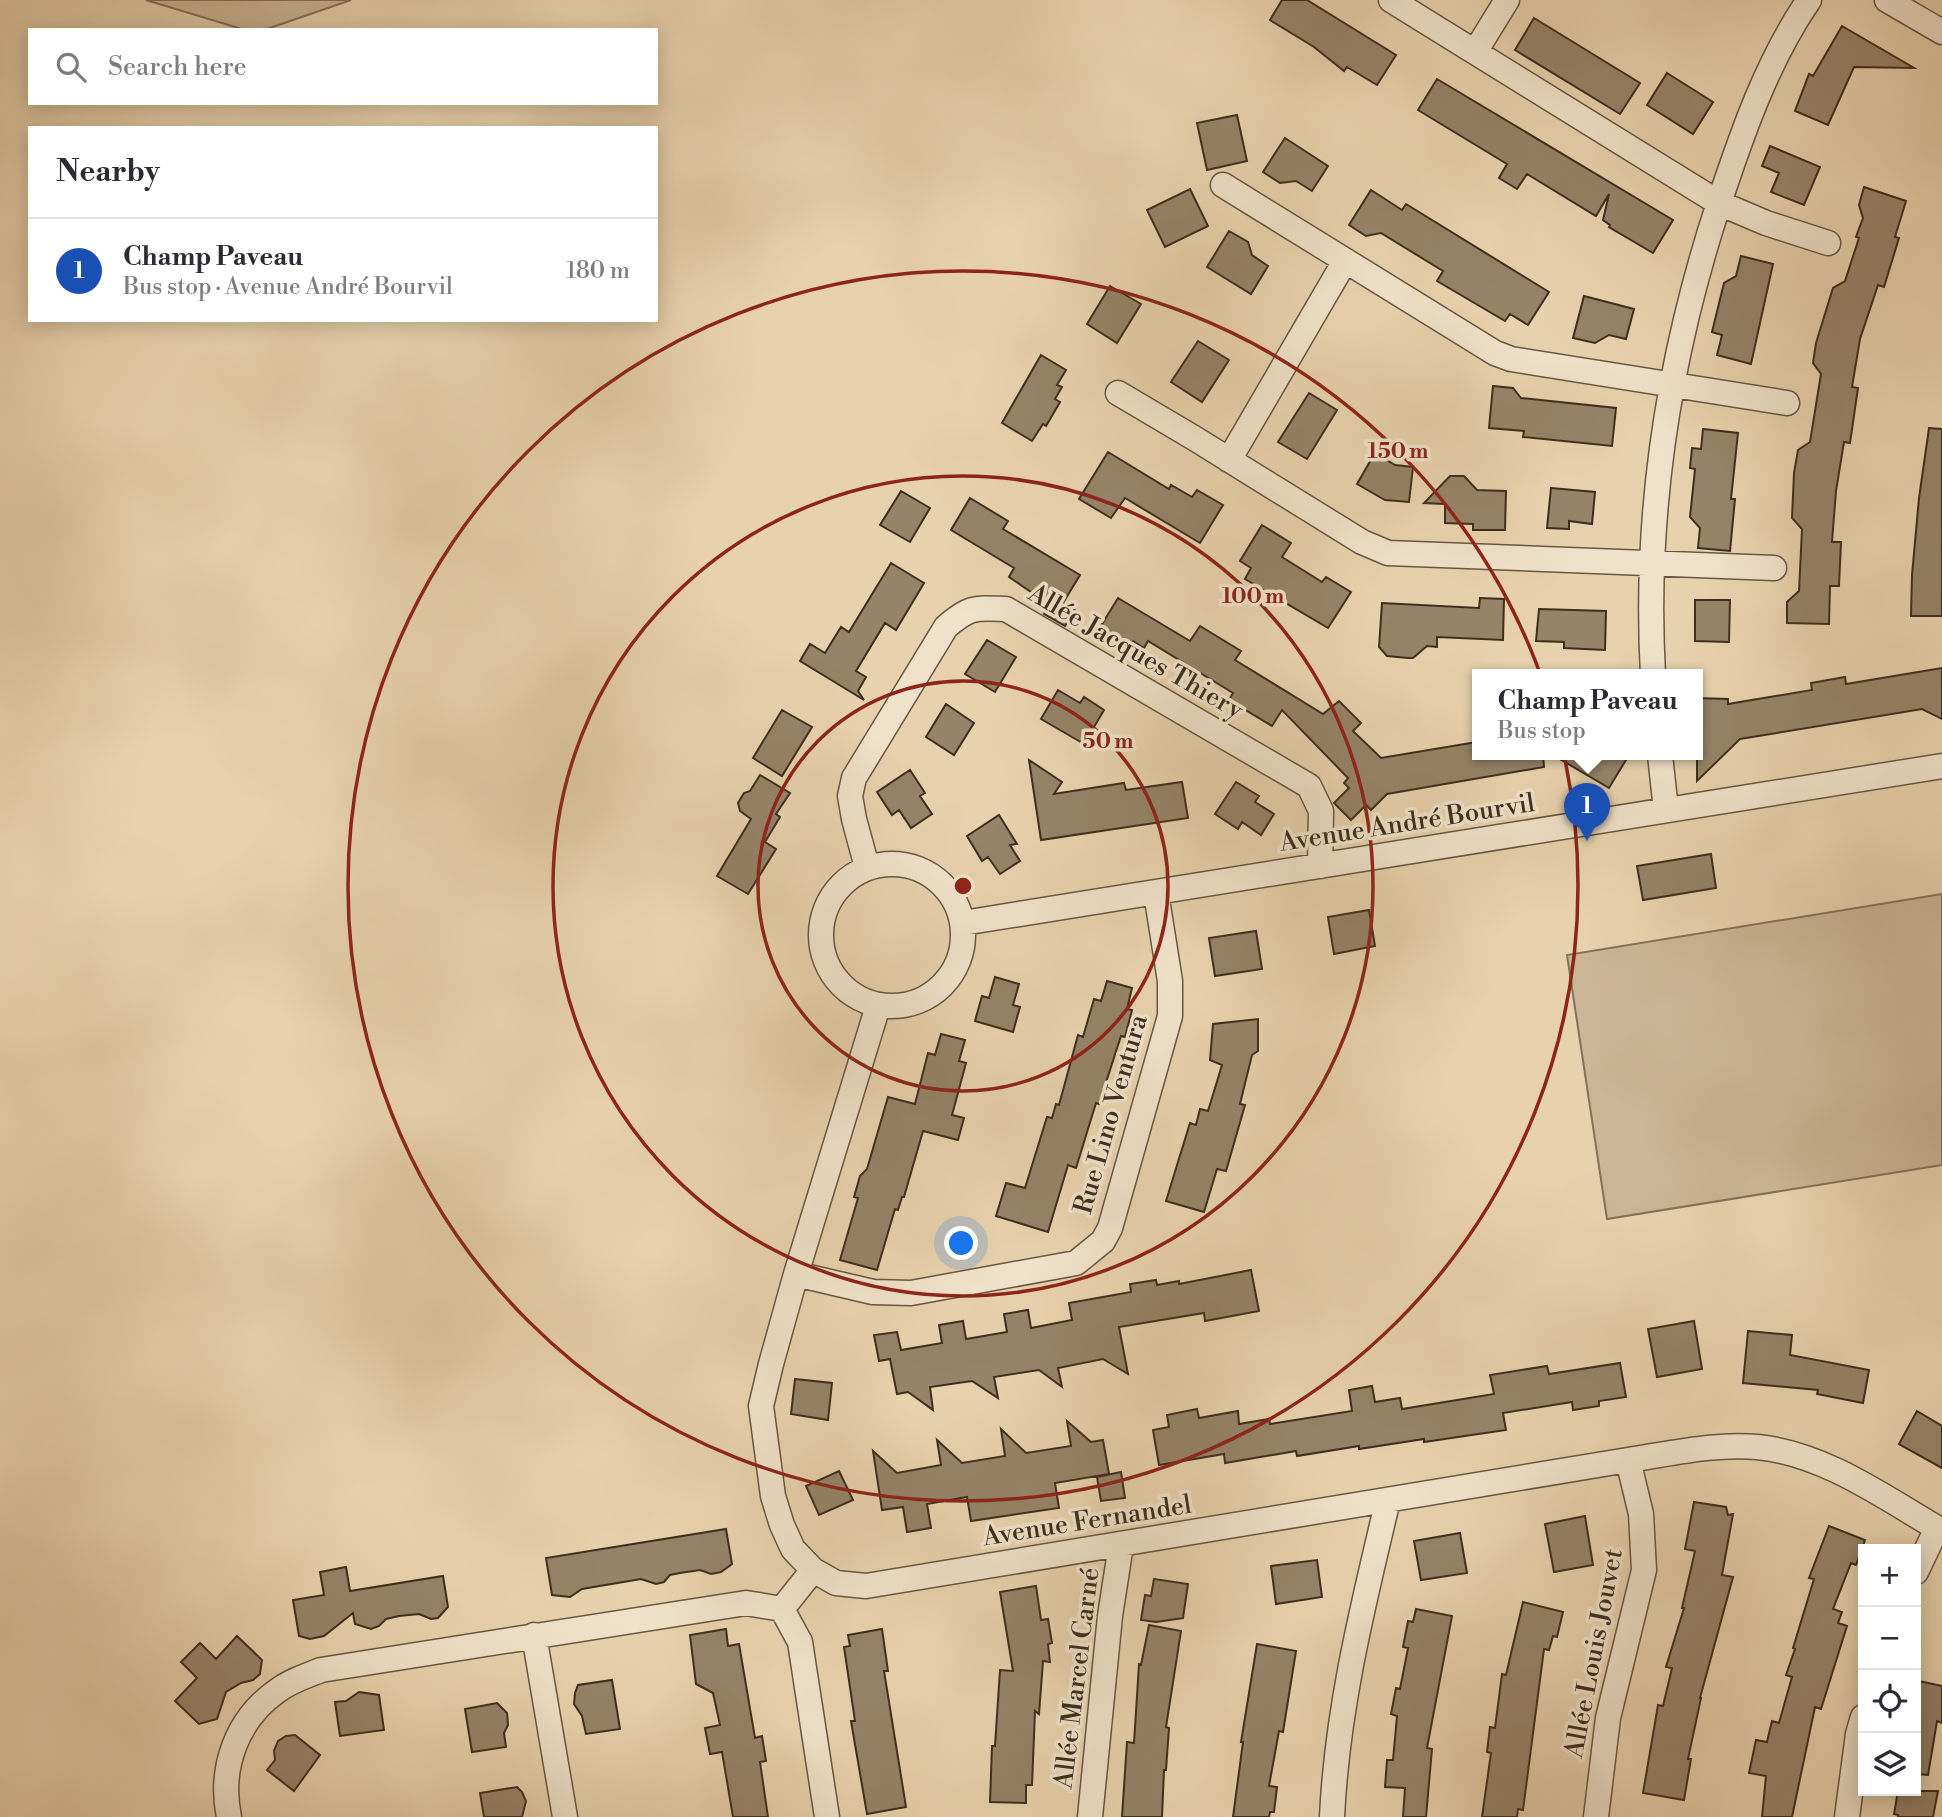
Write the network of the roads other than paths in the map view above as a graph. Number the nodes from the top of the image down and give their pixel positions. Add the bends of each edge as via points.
1 (1391, 0) edge
2 (1507, 0) edge
3 (1809, 0) edge
4 (1887, 0) edge
5 (1942, 32) edge
6 (1475, 51) junction
7 (1223, 185) dead end
8 (1719, 204) junction
9 (1828, 243) dead end
10 (1345, 261) junction
11 (1671, 386) junction
12 (1118, 393) dead end
13 (1787, 403) dead end
14 (1229, 460) junction
15 (1651, 564) junction
16 (1774, 568) dead end
17 (1653, 669) edge
18 (1661, 760) edge
19 (1942, 766) edge
20 (1666, 810) junction
21 (1320, 866) junction
22 (867, 867) junction
23 (1156, 892) junction
24 (963, 923) junction
25 (878, 1006) junction
26 (796, 1274) junction
27 (1628, 1460) junction
28 (1388, 1500) junction
29 (1940, 1529) edge
30 (1121, 1545) junction
31 (1921, 1563) edge
32 (813, 1570) junction
33 (782, 1609) junction
34 (534, 1635) junction
35 (1858, 1733) edge
36 (229, 1817) edge
37 (565, 1817) edge
38 (827, 1817) edge
39 (1090, 1817) edge
40 (1332, 1817) edge
41 (1596, 1817) edge
42 (1847, 1817) edge

1 - 6 street
2 - 6 street
3 - 8 street via 1759,95
4 - 5 street
6 - 8 street
7 - 10 street
8 - 9 street
8 - 11 street via 1689,301
10 - 11 street via 1511,359
10 - 14 street
11 - 13 street
11 - 15 street
12 - 14 street
14 - 15 street via 1362,542 1388,553
15 - 16 street
15 - 17 street
18 - 20 street
19 - 20 street, Avenue André Bourvil
20 - 21 street, Avenue André Bourvil
21 - 22 street, Allée Jacques Thiery via 1321,811 1309,786 1006,609 983,608 964,611 946,627 854,779 850,796 853,819
21 - 23 street, Avenue André Bourvil
22 - 24 street via 892,863 917,867 939,880 955,900
22 - 25 street via 845,880 829,900 820,924 821,949 838,982 852,995
23 - 24 street, Avenue André Bourvil
23 - 26 street, Rue Lino Ventura via 1170,981 1170,1016 1103,1241 1076,1263 911,1293 873,1292
24 - 25 street via 962,951 951,976 931,996 905,1006
25 - 26 street, Avenue Fernandel
26 - 32 street, Avenue Fernandel via 761,1406 773,1496 782,1525 793,1549
27 - 28 street, Avenue Fernandel
27 - 29 street, Avenue Fernandel via 1735,1447 1777,1450 1830,1468
27 - 41 street, Allée Louis Jouvet via 1641,1514 1644,1570 1608,1718
28 - 30 street, Avenue Fernandel
28 - 40 street via 1350,1665
29 - 31 street
30 - 32 street, Avenue Fernandel via 866,1586 836,1583
30 - 39 street, Allée Marcel Carné
32 - 33 street
33 - 34 street via 746,1603
33 - 38 street via 800,1642
34 - 36 street via 321,1670 294,1680 260,1707 236,1741 226,1773
34 - 37 street
35 - 42 street

